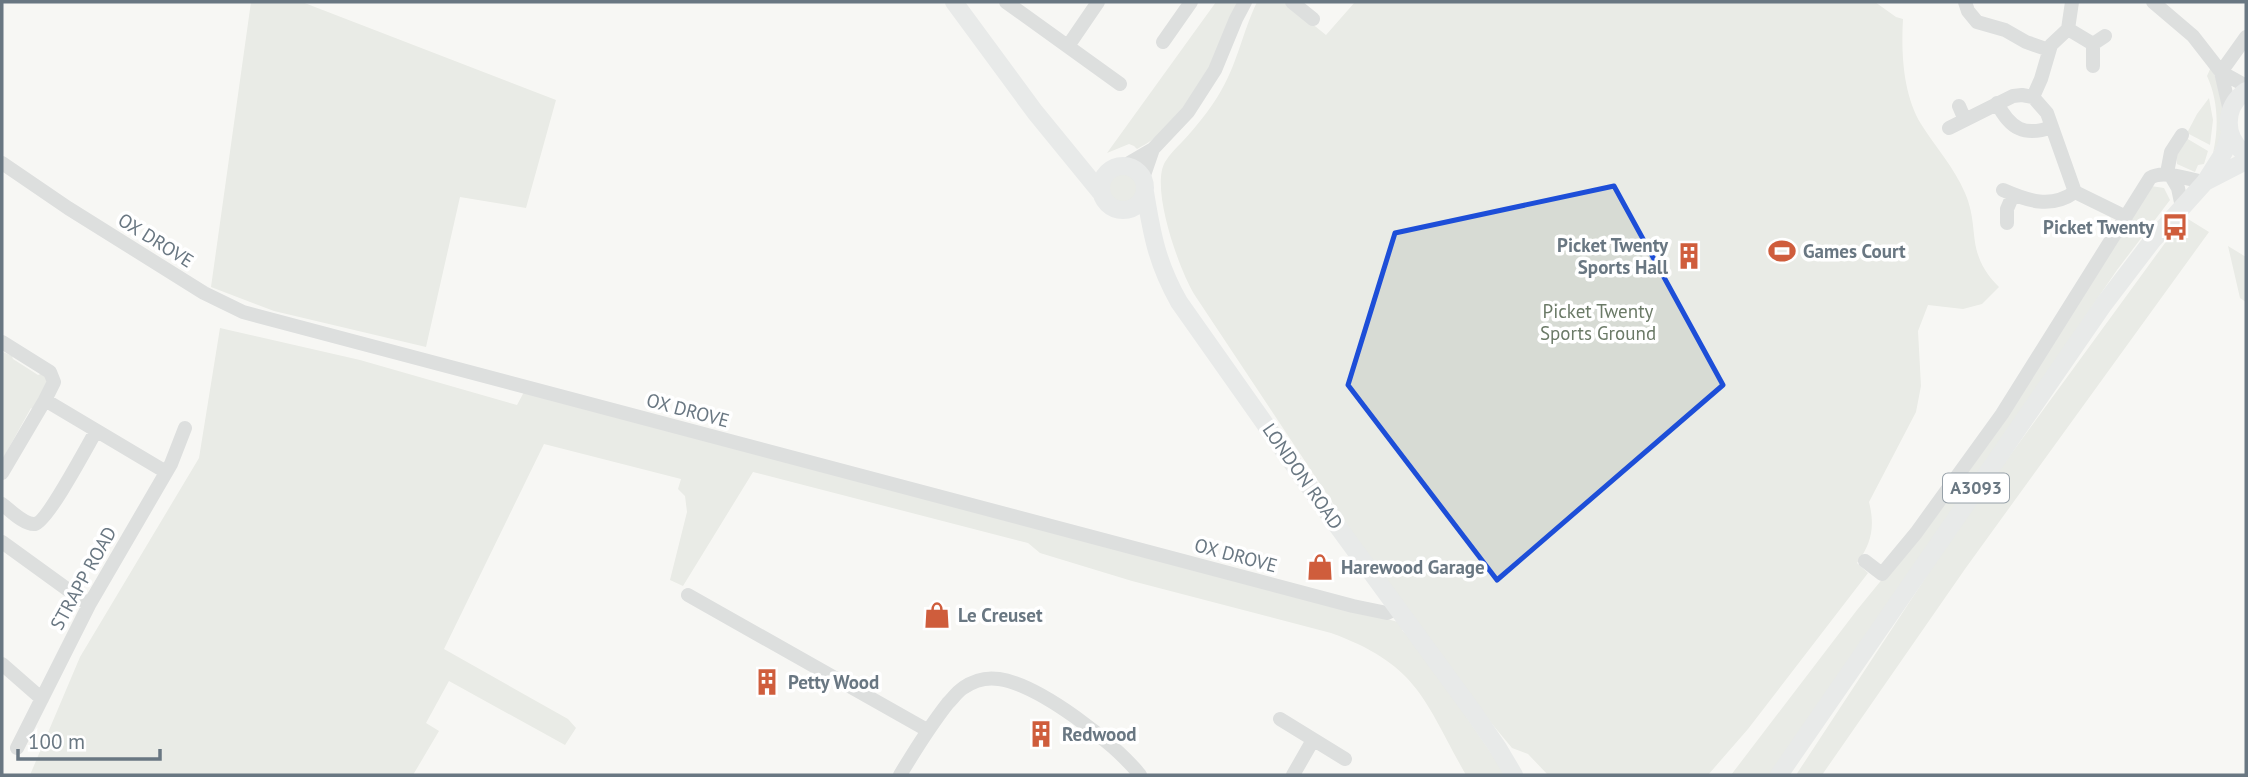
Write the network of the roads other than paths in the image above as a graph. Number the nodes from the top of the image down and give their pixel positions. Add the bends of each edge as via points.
1 (954, 2) edge
2 (1006, 2) edge
3 (1098, 2) edge
4 (1191, 2) edge
5 (1245, 2) edge
6 (1292, 2) edge
7 (1965, 2) edge
8 (2072, 2) edge
9 (2153, 2) edge
10 (1313, 19) dead end
11 (2068, 29) junction
12 (2246, 37) edge
13 (1163, 42) dead end
14 (1068, 46) junction
15 (2049, 50) junction
16 (2093, 66) dead end
17 (2221, 72) junction
18 (1120, 84) dead end
19 (2246, 89) edge
20 (2033, 97) junction
21 (1997, 103) junction
22 (1959, 106) dead end
23 (2230, 111) junction
24 (1965, 120) junction
25 (2052, 127) junction
26 (1949, 128) dead end
27 (2230, 134) junction
28 (2182, 135) dead end
29 (1153, 149) junction
30 (1068, 152) junction
31 (2246, 154) edge
32 (2246, 161) edge
33 (2, 163) edge
34 (1119, 167) junction
35 (2169, 174) junction
36 (2205, 182) junction
37 (1144, 185) junction
38 (2075, 192) junction
39 (1102, 194) junction
40 (2182, 207) junction
41 (1123, 210) junction
42 (2126, 217) junction
43 (2007, 223) dead end
44 (1153, 240) junction
45 (2, 342) edge
46 (46, 400) junction
47 (185, 428) dead end
48 (96, 430) junction
49 (166, 472) junction
50 (2, 473) edge
51 (2, 504) edge
52 (2, 542) edge
53 (1865, 561) dead end
54 (688, 596) dead end
55 (89, 605) junction
56 (1397, 608) junction
57 (2, 664) edge
58 (42, 699) junction
59 (1280, 719) dead end
60 (927, 730) junction
61 (1313, 740) junction
62 (18, 748) dead end
63 (1345, 759) dead end
64 (900, 775) edge
65 (1140, 775) edge
66 (1293, 775) edge
67 (1514, 775) edge
68 (1779, 775) edge

1 - 30 main road
2 - 14 street
3 - 14 street
4 - 13 street
5 - 29 street via 1204,89
6 - 10 street
7 - 15 street via 1977,22
8 - 11 street
9 - 17 street via 2193,36
11 - 15 street
11 - 16 street via 2099,40
12 - 17 street
14 - 18 street
15 - 20 street
17 - 19 street
17 - 23 street
19 - 23 main road
20 - 21 street via 2017,95
20 - 25 street via 2045,109
21 - 24 street
21 - 25 street via 2006,120 2017,128 2036,132
22 - 24 street
23 - 27 main road
24 - 26 street
25 - 38 street
27 - 31 main road
27 - 36 main road, A3093
28 - 35 street via 2171,152
29 - 34 street
29 - 37 street
30 - 34 main road
30 - 39 main road, LONDON ROAD
32 - 36 main road, A3093
33 - 56 street, OX DROVE via 204,293 243,312 1339,603 1387,613
34 - 37 main road via 1135,169
34 - 39 main road via 1105,175
35 - 36 street
35 - 40 street
35 - 42 street via 2150,178
36 - 40 main road, A3093
37 - 41 main road via 1137,205
37 - 44 main road, LONDON ROAD
38 - 42 street
38 - 43 street via 2048,203 2008,192
39 - 41 main road, LONDON ROAD via 1110,205
40 - 68 main road, A3093 via 2104,304
41 - 44 main road, LONDON ROAD
42 - 53 street via 2001,414 1916,533 1882,575
44 - 56 main road, LONDON ROAD via 1179,302
45 - 46 street via 53,375
46 - 48 street
46 - 50 street
47 - 49 street, STRAPP ROAD
48 - 49 street
48 - 51 street via 39,522 29,523
49 - 55 street, STRAPP ROAD
52 - 55 street
54 - 60 street
55 - 58 street, STRAPP ROAD
56 - 67 main road, LONDON ROAD
57 - 58 street
58 - 62 street, STRAPP ROAD
59 - 61 street
60 - 64 street
60 - 65 street via 964,687 999,679 1050,701 1079,720 1122,754
61 - 63 street
61 - 66 street

